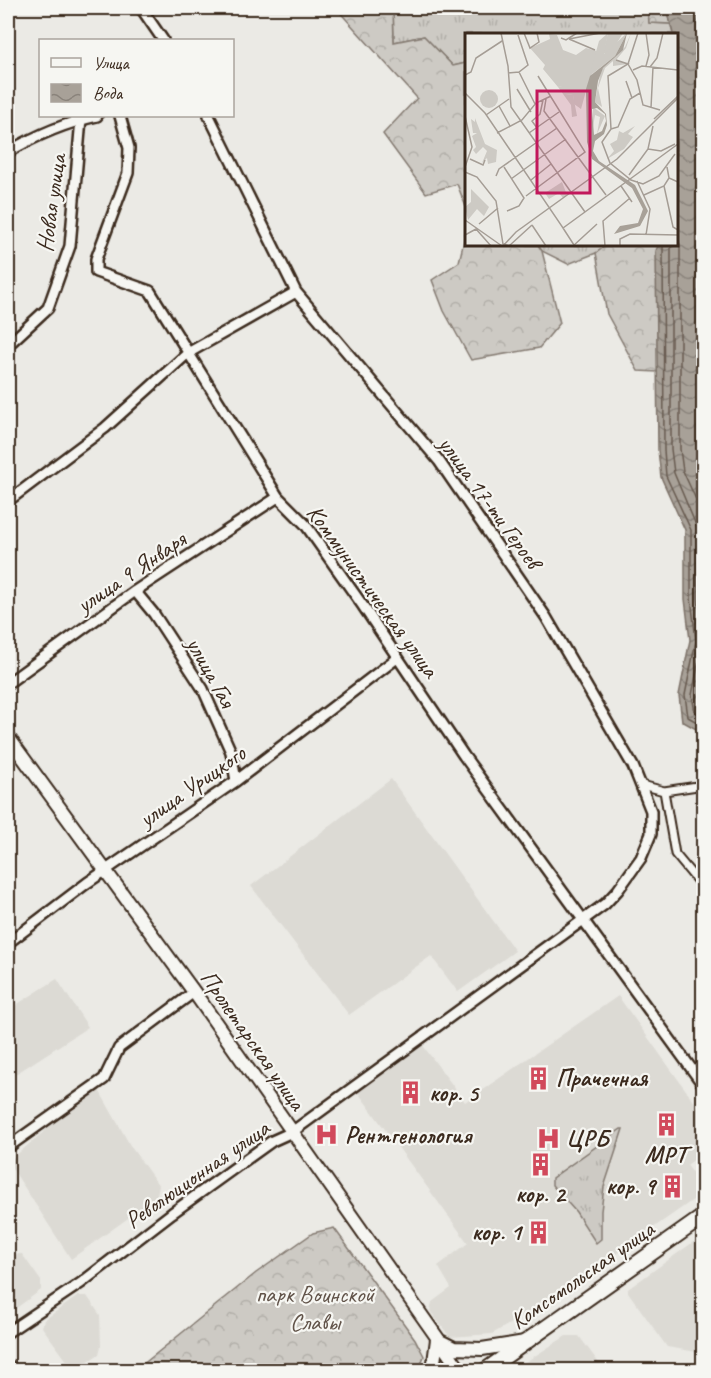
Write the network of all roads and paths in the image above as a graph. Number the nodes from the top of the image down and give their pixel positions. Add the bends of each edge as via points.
1 (141, 8) edge
2 (162, 39) edge
3 (91, 117) edge
4 (120, 117) edge
5 (210, 117) edge
6 (81, 119) junction
7 (8, 152) edge
8 (297, 292) junction
9 (8, 345) edge
10 (188, 352) junction
11 (278, 497) junction
12 (8, 501) edge
13 (135, 591) junction
14 (398, 658) junction
15 (8, 683) edge
16 (8, 737) edge
17 (236, 781) junction
18 (642, 785) junction
19 (704, 785) edge
20 (664, 791) junction
21 (106, 871) junction
22 (704, 889) edge
23 (584, 920) junction
24 (8, 943) edge
25 (194, 992) junction
26 (704, 1086) edge
27 (292, 1132) junction
28 (8, 1148) edge
29 (704, 1216) edge
30 (8, 1332) edge
31 (437, 1340) junction
32 (525, 1342) junction
33 (8, 1366) edge
34 (11, 1371) edge
35 (433, 1371) edge
36 (460, 1371) edge
37 (486, 1371) edge

1 - 2 street
3 - 6 street
4 - 10 street, Коммунистическая улица via 129,148 128,173 96,259 96,272 150,291
5 - 8 street, улица 17-ти Героев
6 - 7 street
6 - 9 street, Новая улица via 70,246 48,308
8 - 10 street
8 - 18 street, улица 17-ти Героев via 439,461 518,575 593,696
10 - 11 street, Коммунистическая улица
10 - 12 street via 105,428
11 - 13 street, улица 9 Января
11 - 14 street, Коммунистическая улица via 305,524
13 - 15 street, улица 9 Января
13 - 17 street, улица Гая via 203,689 231,752
14 - 17 street, улица Урицкого
14 - 23 street, Коммунистическая улица
16 - 21 main road, Пролетарская улица
17 - 21 street, улица Урицкого
18 - 20 street
18 - 23 street, улица 17-ти Героев via 651,811 651,834 641,858 618,890
19 - 20 street
20 - 22 street via 675,854
21 - 24 street, улица Урицкого
21 - 25 main road, Пролетарская улица
23 - 26 street, Коммунистическая улица
23 - 27 street, Революционная улица
25 - 27 main road, Пролетарская улица
25 - 28 street via 119,1048 104,1079
27 - 30 street, Революционная улица via 272,1142
27 - 31 main road, Пролетарская улица
29 - 32 main road, Комсомольская улица
31 - 32 main road via 454,1348 490,1349
31 - 35 main road
31 - 36 main road, Пролетарская улица
32 - 37 main road, Комсомольская улица
33 - 34 main road

